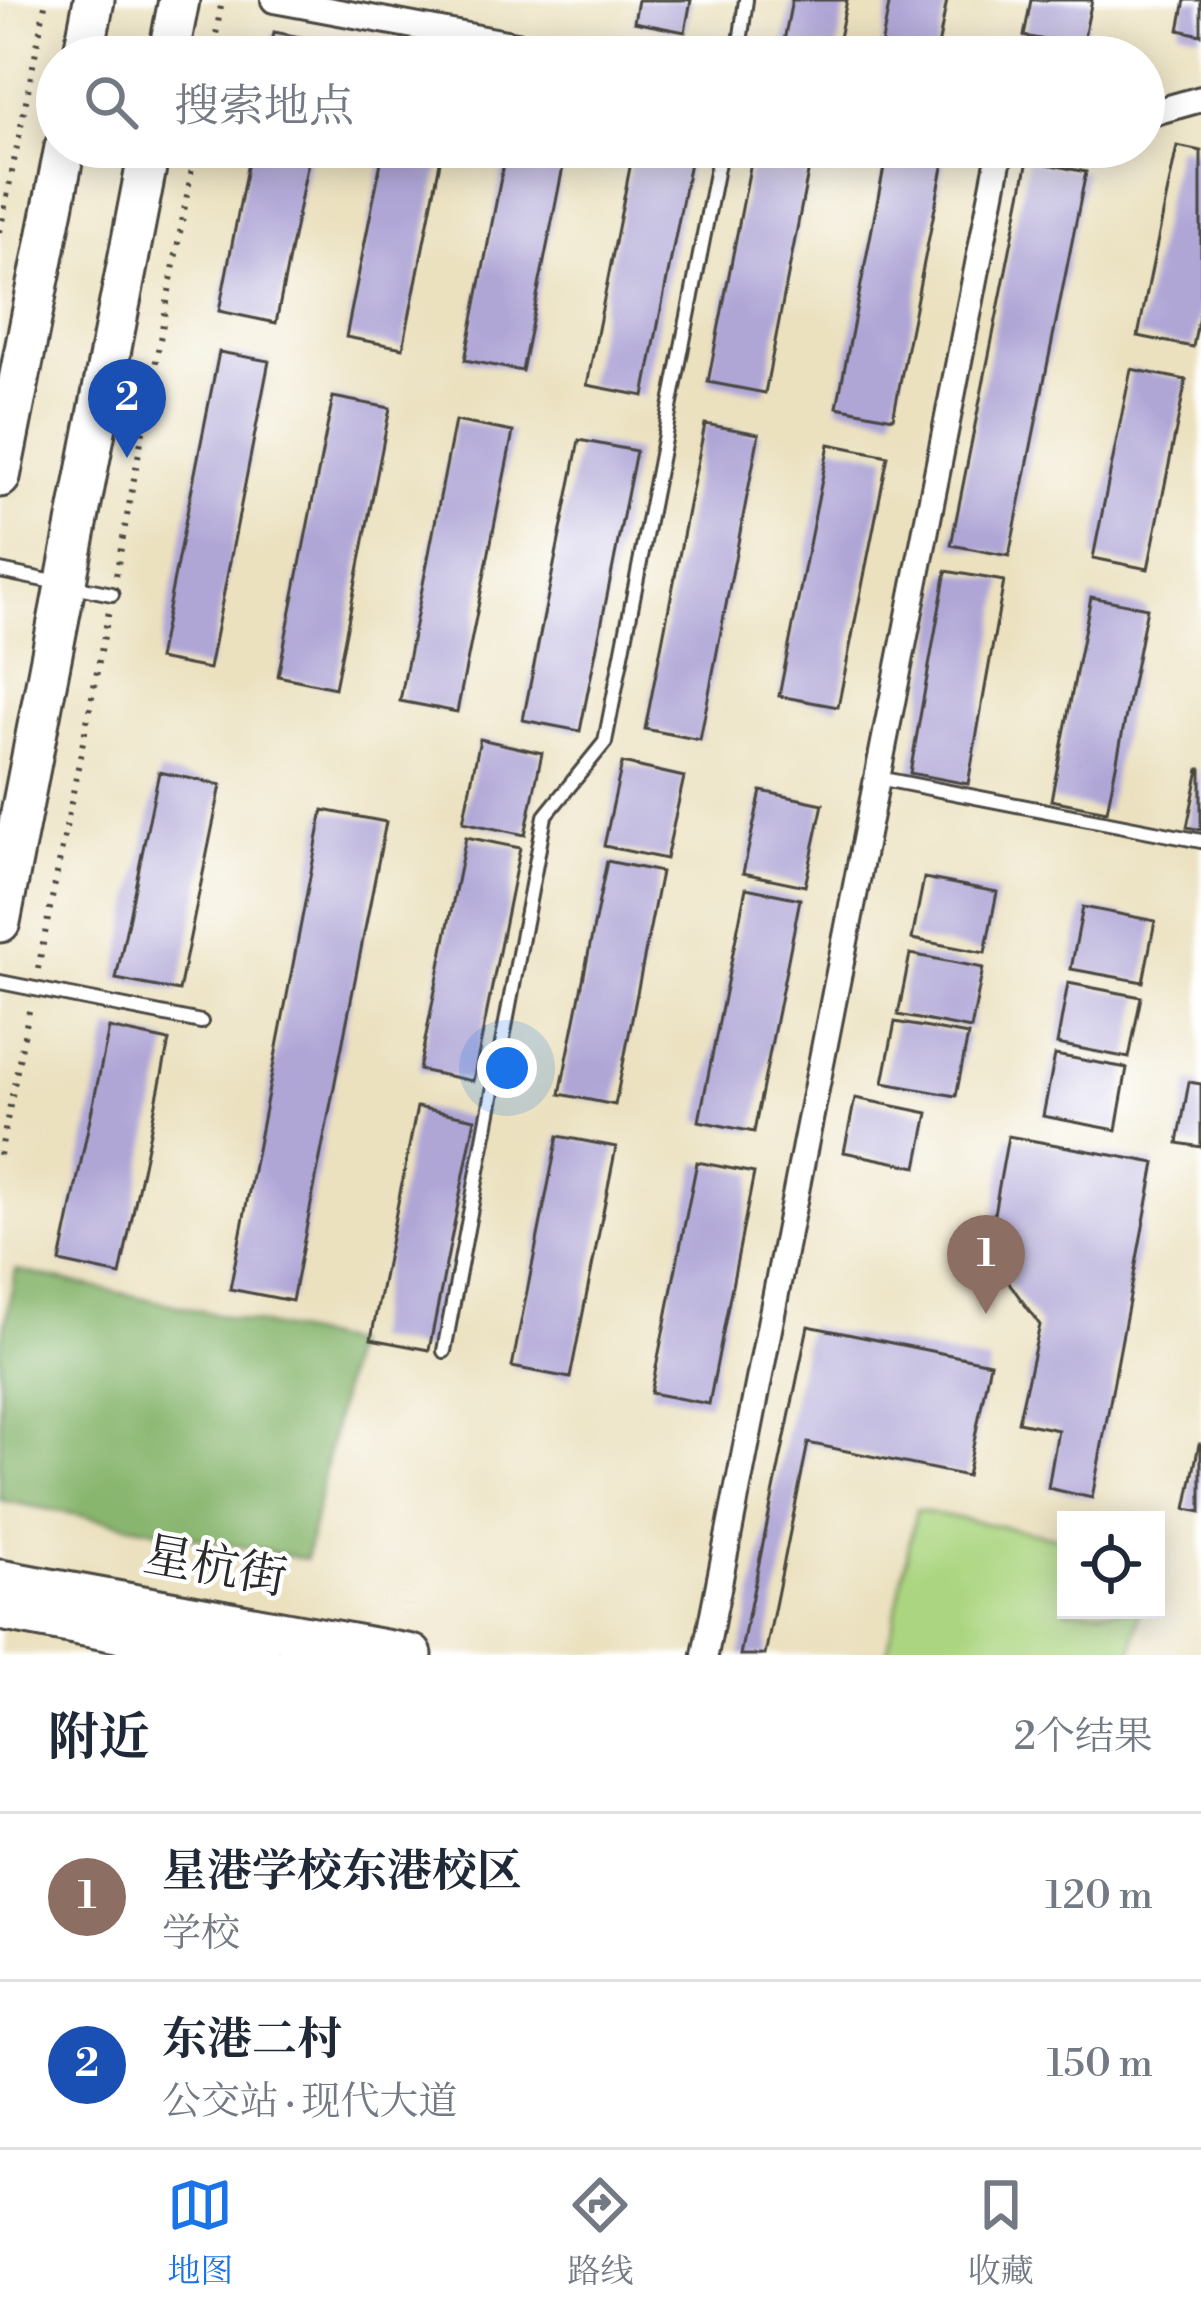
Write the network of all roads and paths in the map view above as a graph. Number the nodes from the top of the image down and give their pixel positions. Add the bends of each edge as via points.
1 (46, 0) edge
2 (94, 0) edge
3 (179, 0) edge
4 (222, 0) edge
5 (274, 0) edge
6 (746, 0) edge
7 (39, 36) edge
8 (87, 36) edge
9 (172, 36) edge
10 (216, 36) edge
11 (468, 36) edge
12 (740, 36) edge
13 (36, 50) edge
14 (1201, 99) edge
15 (1165, 109) edge
16 (61, 168) edge
17 (146, 168) edge
18 (192, 168) edge
19 (717, 168) edge
20 (997, 168) edge
21 (0, 232) edge
22 (0, 477) edge
23 (0, 571) edge
24 (64, 583) junction
25 (112, 594) junction
26 (878, 778) junction
27 (1201, 841) edge
28 (0, 922) edge
29 (0, 982) edge
30 (34, 988) junction
31 (201, 1022) dead end
32 (0, 1155) edge
33 (444, 1351) dead end
34 (0, 1580) edge
35 (0, 1607) edge
36 (256, 1655) edge
37 (412, 1655) edge
38 (704, 1655) edge

1 - 7 path
2 - 8 main road
3 - 9 main road
4 - 10 path
5 - 11 street
6 - 12 lane
13 - 21 path
14 - 15 street
16 - 22 main road
17 - 24 main road
18 - 25 path
19 - 33 lane via 605,742 545,816
20 - 26 street
23 - 24 lane
24 - 25 lane
24 - 28 main road
25 - 30 path
26 - 27 lane
26 - 38 street
29 - 30 lane
30 - 31 lane
30 - 32 path
34 - 37 main road, 星杭街
35 - 36 highway

